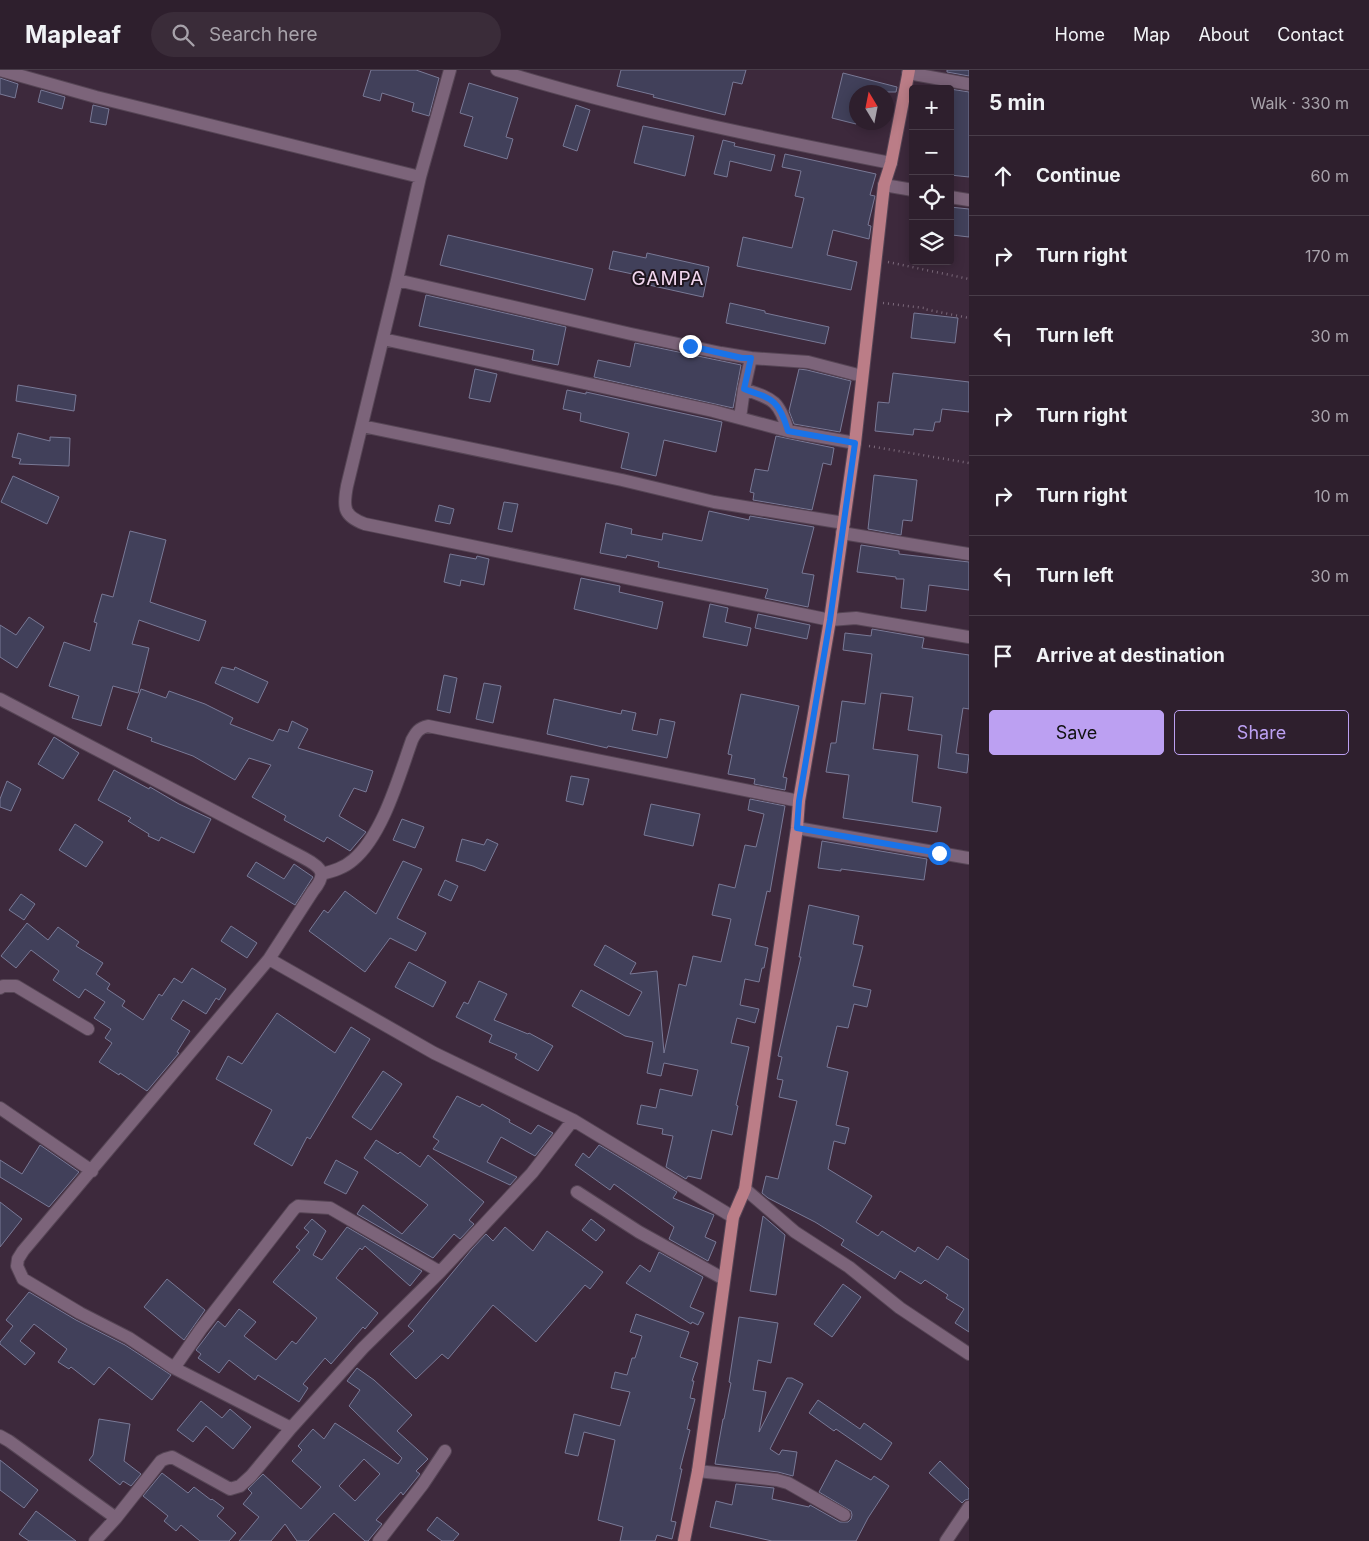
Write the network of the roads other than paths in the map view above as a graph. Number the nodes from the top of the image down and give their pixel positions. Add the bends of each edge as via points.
1 (0, 70) edge
2 (450, 70) edge
3 (497, 70) edge
4 (909, 71) edge
5 (969, 84) edge
6 (891, 163) junction
7 (420, 177) junction
8 (884, 185) junction
9 (909, 189) edge
10 (954, 198) edge
11 (969, 200) edge
12 (397, 280) junction
13 (383, 339) junction
14 (751, 358) junction
15 (862, 376) junction
16 (744, 389) junction
17 (740, 418) junction
18 (362, 426) junction
19 (788, 431) junction
20 (855, 443) junction
21 (843, 528) junction
22 (969, 554) edge
23 (830, 620) junction
24 (969, 637) edge
25 (0, 699) edge
26 (799, 801) junction
27 (797, 828) junction
28 (969, 858) edge
29 (322, 874) junction
30 (269, 959) junction
31 (0, 988) edge
32 (88, 1028) dead end
33 (0, 1108) edge
34 (573, 1120) junction
35 (92, 1171) junction
36 (745, 1189) junction
37 (577, 1192) dead end
38 (732, 1217) junction
39 (440, 1272) junction
40 (724, 1279) junction
41 (969, 1354) edge
42 (174, 1368) junction
43 (291, 1428) junction
44 (0, 1436) edge
45 (445, 1451) dead end
46 (698, 1471) junction
47 (969, 1507) edge
48 (844, 1515) dead end
49 (116, 1518) junction
50 (95, 1541) edge
51 (379, 1541) edge
52 (684, 1541) edge
53 (946, 1541) edge

1 - 7 street
2 - 7 street
3 - 6 street via 558,89 721,128
4 - 5 street
4 - 6 main road
6 - 8 main road
7 - 12 street
8 - 9 street
8 - 15 main road
10 - 11 street
12 - 13 street
12 - 14 street
13 - 17 street
13 - 18 street
14 - 15 street via 808,362
14 - 16 street
15 - 20 main road
16 - 17 street
16 - 19 street via 770,398 783,414
17 - 19 street
18 - 21 street
18 - 23 street via 344,500 346,512 354,520
19 - 20 street
20 - 21 main road
21 - 22 street
21 - 23 main road
23 - 24 street via 856,618
23 - 26 main road
25 - 29 street via 317,865
26 - 27 main road
26 - 29 street via 428,726 416,732 412,740 390,802 371,841 354,860 340,869
27 - 28 street
27 - 36 main road
29 - 30 street via 320,882
30 - 34 street via 434,1052
30 - 35 street
31 - 32 street via 16,986
33 - 35 street
34 - 38 street
34 - 39 street via 532,1173
35 - 42 street via 23,1251 18,1259 19,1273 24,1279 129,1338
36 - 38 main road
36 - 41 street via 795,1232
37 - 40 street via 639,1232
38 - 40 main road
39 - 42 street via 330,1208 298,1206
39 - 43 street via 362,1348
40 - 46 main road
42 - 43 street
43 - 49 street via 251,1476 240,1486 230,1489 172,1458 161,1461
44 - 49 street
45 - 51 street
46 - 48 street via 788,1483
46 - 52 main road
47 - 53 street
49 - 50 street

